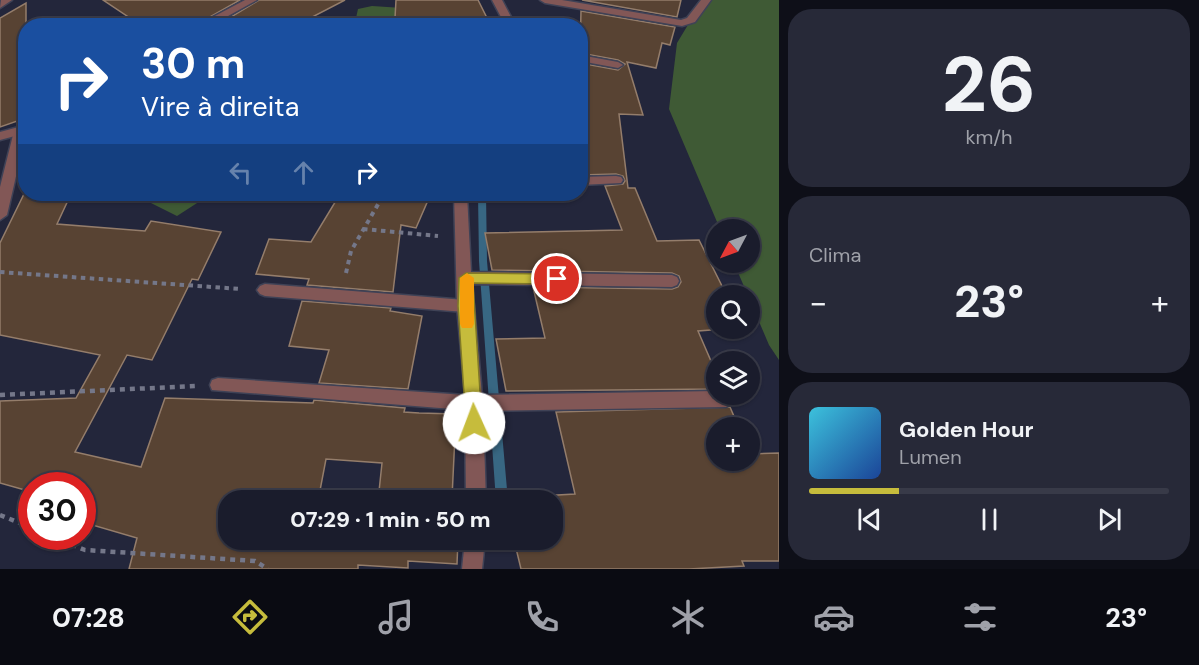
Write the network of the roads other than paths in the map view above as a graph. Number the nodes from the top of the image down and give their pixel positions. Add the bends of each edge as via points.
1 (7, 0) edge
2 (252, 0) edge
3 (497, 0) edge
4 (545, 0) edge
5 (706, 0) edge
6 (0, 5) edge
7 (217, 18) edge
8 (506, 18) edge
9 (588, 59) edge
10 (618, 65) dead end
11 (18, 131) edge
12 (0, 136) edge
13 (18, 145) edge
14 (616, 180) dead end
15 (588, 181) edge
16 (460, 201) edge
17 (0, 215) edge
18 (466, 278) junction
19 (672, 281) dead end
20 (265, 290) road end
21 (465, 306) junction
22 (218, 385) road end
23 (706, 399) edge
24 (474, 403) junction
25 (476, 490) edge
26 (474, 550) edge
27 (472, 569) edge

1 - 6 street
2 - 7 street
3 - 8 street
4 - 5 street via 675,22 691,20
9 - 10 street
11 - 12 street
13 - 17 street
14 - 15 street
16 - 18 street
18 - 19 street
18 - 21 street
20 - 21 street
21 - 24 street
22 - 24 street
23 - 24 street
24 - 25 street
26 - 27 street

